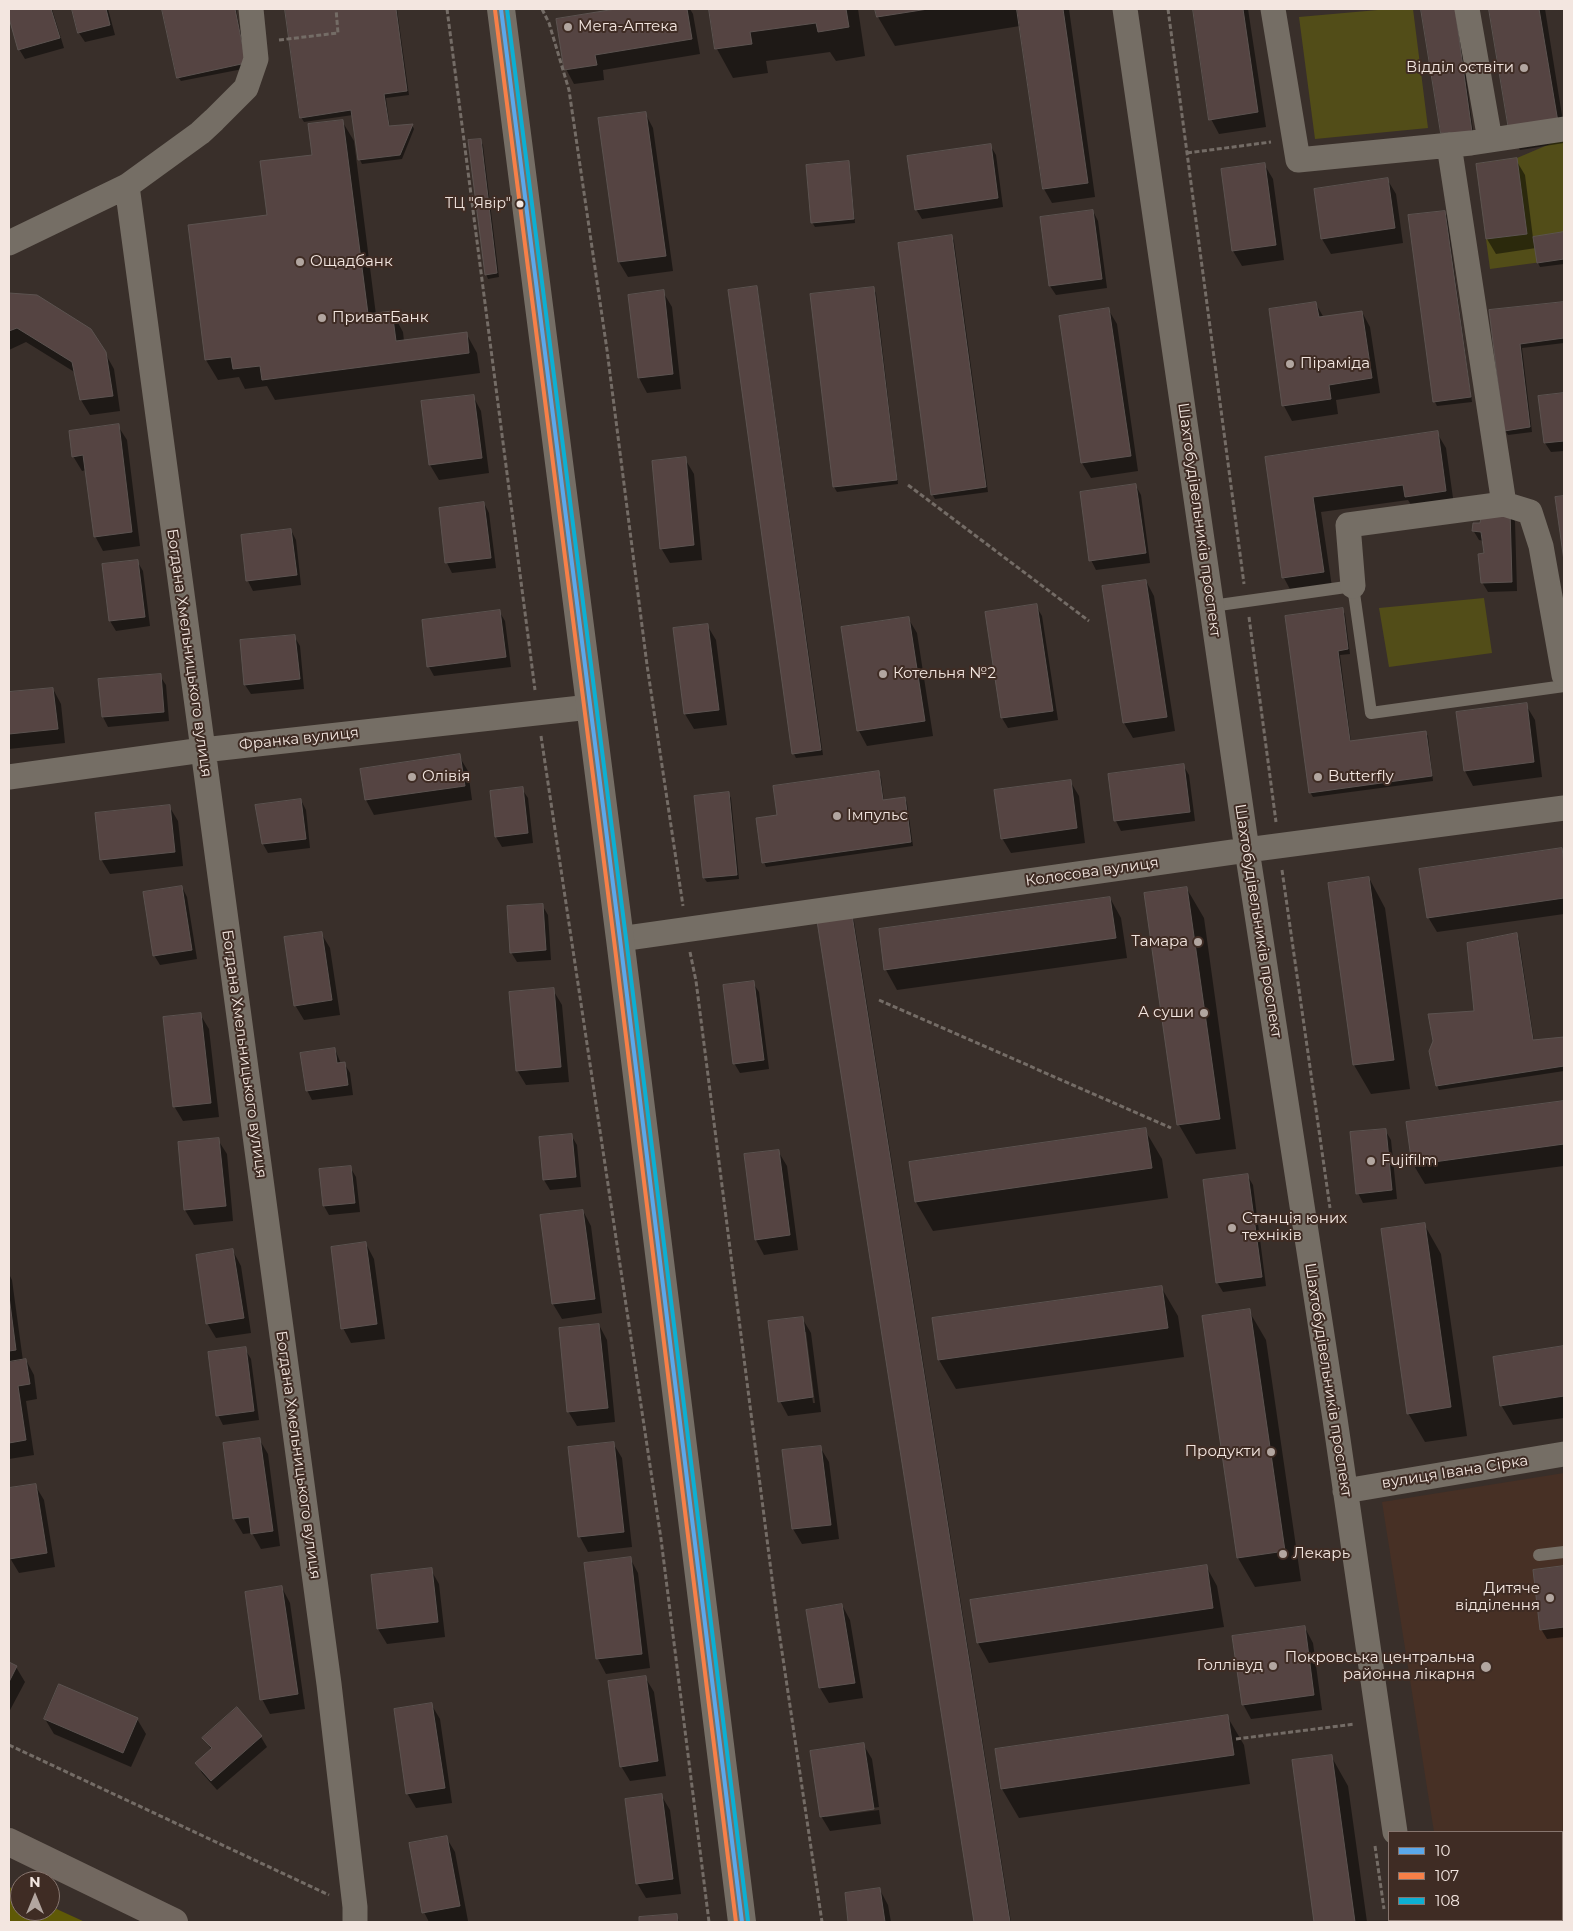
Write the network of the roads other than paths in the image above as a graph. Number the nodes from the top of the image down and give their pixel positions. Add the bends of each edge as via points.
1 (251, 9) edge
2 (501, 9) edge
3 (1126, 9) edge
4 (1273, 9) edge
5 (1467, 9) edge
6 (1564, 129) edge
7 (1490, 140) junction
8 (1449, 145) junction
9 (126, 186) junction
10 (9, 243) edge
11 (1504, 504) junction
12 (1353, 586) junction
13 (1212, 606) junction
14 (1564, 676) edge
15 (1564, 686) edge
16 (590, 707) junction
17 (202, 750) junction
18 (9, 777) edge
19 (1564, 808) edge
20 (1247, 850) junction
21 (620, 939) junction
22 (1564, 1454) edge
23 (1345, 1490) junction
24 (1564, 1552) edge
25 (1539, 1555) dead end
26 (1394, 1831) edge
27 (9, 1842) edge
28 (355, 1915) edge
29 (174, 1922) edge
30 (742, 1922) edge

1 - 9 street via 256,59 246,88 200,133
2 - 16 street
3 - 13 street, Шахтобудівельників проспект
4 - 8 street via 1298,160
5 - 7 street
6 - 7 street
7 - 8 street
8 - 11 street
9 - 10 street
9 - 17 street, Богдана Хмельницького вулиця
11 - 12 street via 1348,525
11 - 14 street via 1530,512 1542,546
12 - 13 lane
12 - 15 lane via 1371,714
13 - 20 street, Шахтобудівельників проспект
16 - 17 street, Франка вулиця
16 - 21 street
17 - 18 street, Франка вулиця
17 - 28 street, Богдана Хмельницького вулиця via 328,1674
19 - 20 street, Колосова вулиця
20 - 21 street, Колосова вулиця
20 - 23 street, Шахтобудівельників проспект
21 - 30 street
22 - 23 street, вулиця Івана Сірка
23 - 26 street, Шахтобудівельників проспект
24 - 25 lane
27 - 29 highway

